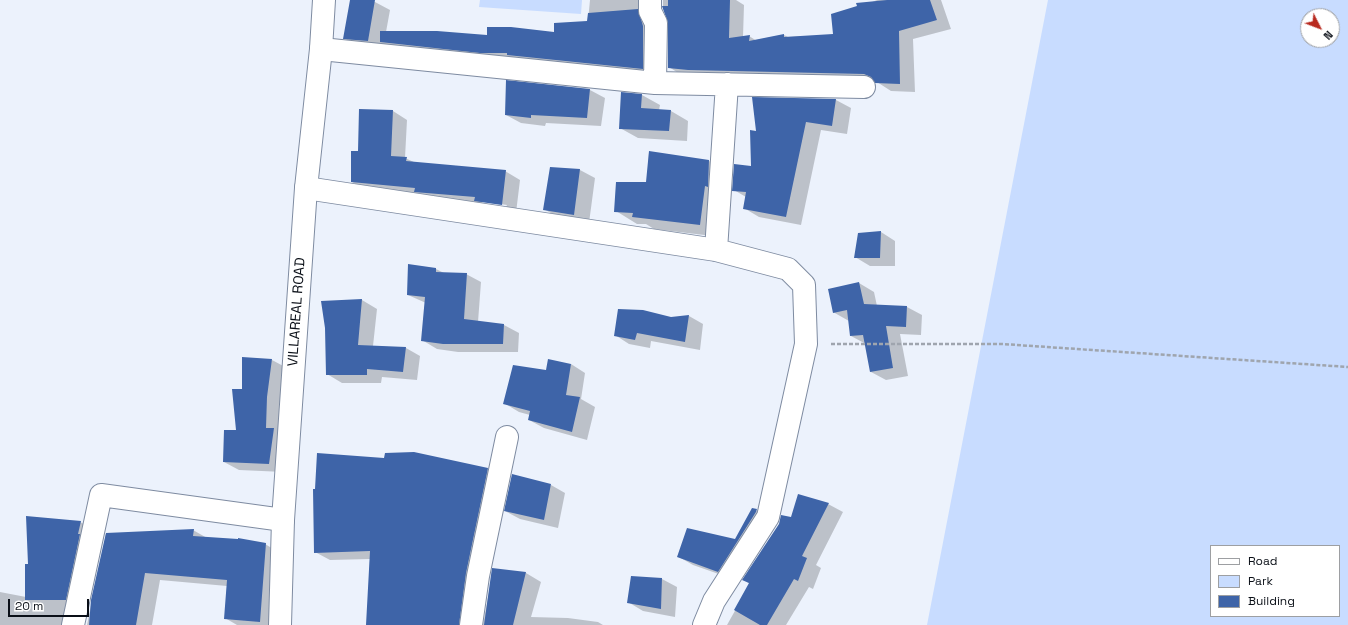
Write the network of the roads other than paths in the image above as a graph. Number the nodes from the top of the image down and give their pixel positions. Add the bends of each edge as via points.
1 (324, 0) edge
2 (650, 0) edge
3 (321, 49) junction
4 (655, 83) junction
5 (727, 84) junction
6 (864, 87) dead end
7 (306, 188) junction
8 (716, 250) junction
9 (507, 437) dead end
10 (283, 520) junction
11 (73, 625) edge
12 (280, 625) edge
13 (471, 625) edge
14 (704, 625) edge

1 - 3 street, VILLAREAL ROAD
2 - 4 street via 650,11 656,23
3 - 4 street
3 - 7 street, VILLAREAL ROAD
4 - 5 street
5 - 6 street
5 - 8 street
7 - 8 street
7 - 10 street, VILLAREAL ROAD
8 - 14 street via 788,269 804,285 806,344 768,517 714,601
9 - 13 street via 478,576
10 - 11 street via 101,496
10 - 12 street, VILLAREAL ROAD

